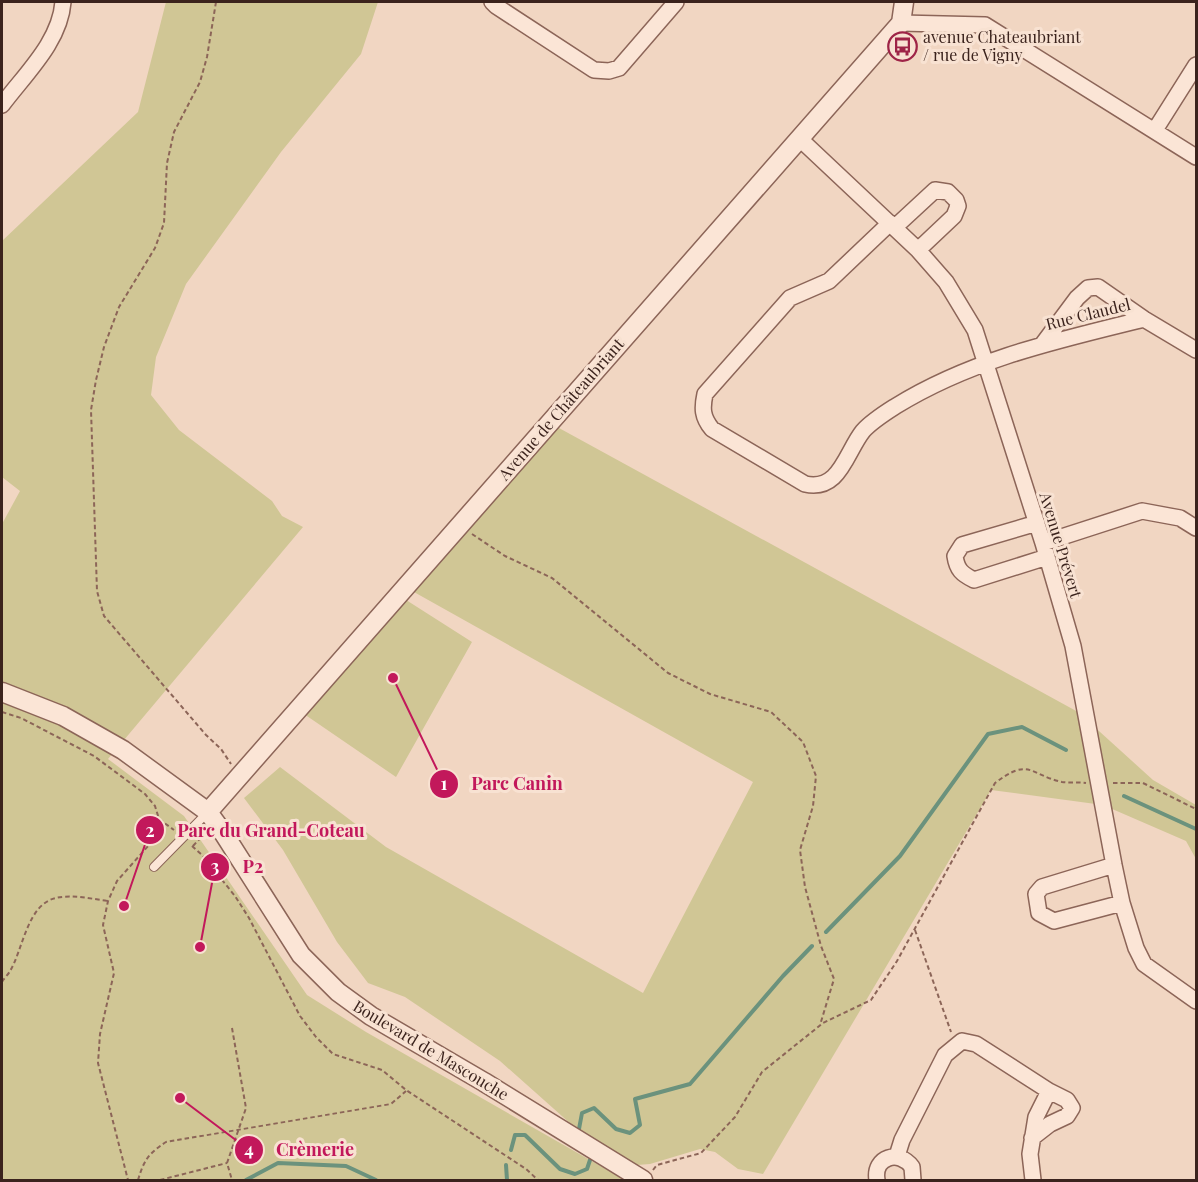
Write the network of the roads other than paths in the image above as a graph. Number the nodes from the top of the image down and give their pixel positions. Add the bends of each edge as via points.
1 (63, 2) edge
2 (492, 2) edge
3 (676, 2) edge
4 (904, 2) edge
5 (901, 23) junction
6 (1197, 65) edge
7 (2, 105) edge
8 (1155, 130) junction
9 (800, 139) junction
10 (1197, 157) edge
11 (892, 225) junction
12 (918, 250) junction
13 (1144, 319) junction
14 (1041, 345) junction
15 (1197, 350) edge
16 (985, 362) junction
17 (1037, 523) junction
18 (1197, 528) edge
19 (1045, 550) junction
20 (2, 692) edge
21 (208, 812) junction
22 (1114, 865) junction
23 (154, 867) dead end
24 (1122, 903) junction
25 (1197, 1001) edge
26 (1049, 1091) junction
27 (1032, 1138) junction
28 (897, 1156) junction
29 (646, 1177) edge
30 (877, 1180) edge
31 (913, 1180) edge
32 (1033, 1180) edge

1 - 7 street via 51,40
2 - 3 street via 594,69 609,71 619,68
4 - 5 street
5 - 8 street via 985,25
5 - 9 street, Avenue de Châteaubriant
6 - 8 street
8 - 10 street
9 - 11 street, Avenue Prévert
9 - 21 street, Avenue de Châteaubriant
11 - 12 street, Avenue Prévert
11 - 12 street via 935,190 948,192 958,206 954,216
11 - 16 street, Rue Claudel via 829,280 790,297 705,394 705,420 712,429 805,484 816,486 836,474 869,425 896,406
12 - 16 street, Avenue Prévert via 946,282 975,330
13 - 14 street, Rue Claudel
13 - 14 street, Rue Claudel via 1098,287 1088,288
13 - 15 street, Rue Claudel
14 - 16 street, Rue Claudel
16 - 17 street, Avenue Prévert
17 - 19 street, Avenue Prévert
17 - 19 street via 962,545 955,556 956,565 960,573 974,580
18 - 19 street via 1180,518 1142,512
19 - 22 street, Avenue Prévert via 1073,646
20 - 21 street, Boulevard de Mascouche via 63,716 123,750
21 - 23 lane
21 - 29 street, Boulevard de Mascouche via 301,955 338,992 380,1022
22 - 24 street, Avenue Prévert
22 - 24 street via 1042,887 1036,894 1039,913 1054,921
24 - 25 street, Avenue Prévert via 1143,964
26 - 27 street via 1036,1117
26 - 27 street via 1067,1100 1072,1108 1067,1116
26 - 28 street via 976,1044 962,1041 945,1055
27 - 32 street
28 - 30 street via 881,1163
28 - 31 street via 912,1167

